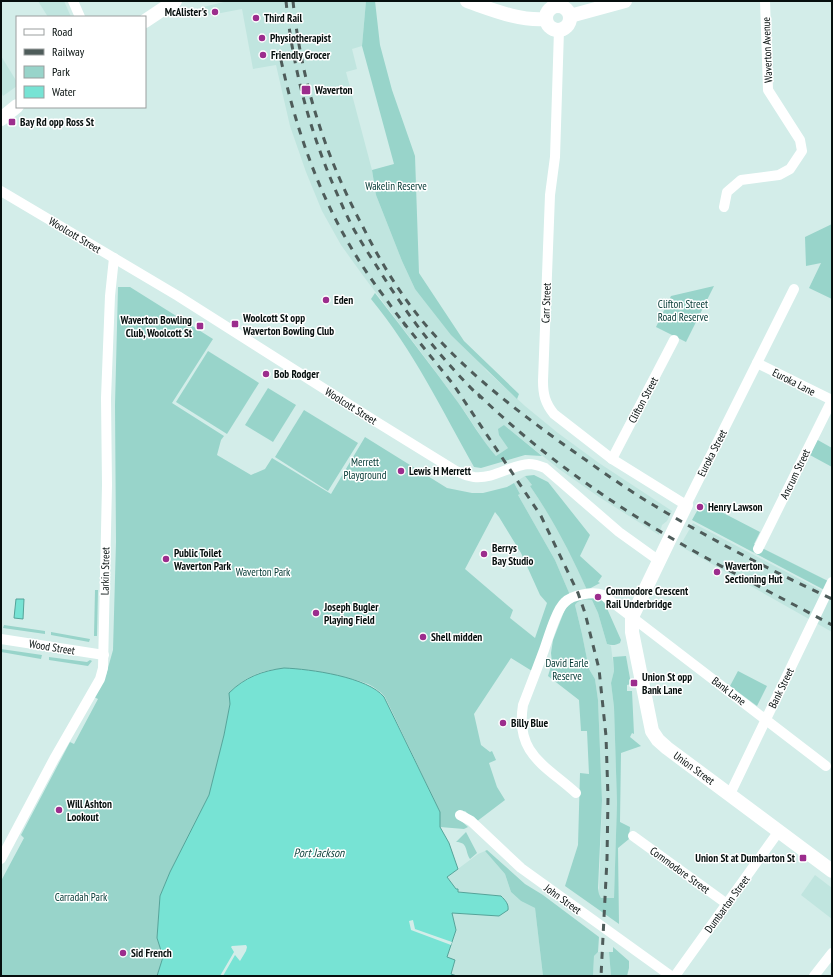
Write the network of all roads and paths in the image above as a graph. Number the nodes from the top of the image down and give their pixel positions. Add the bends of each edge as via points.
1 (73, 1) edge
2 (175, 1) edge
3 (467, 1) edge
4 (625, 1) edge
5 (765, 1) edge
6 (558, 4) edge
7 (80, 16) edge
8 (570, 16) junction
9 (546, 19) junction
10 (146, 20) edge
11 (559, 30) junction
12 (16, 107) edge
13 (1, 118) edge
14 (1, 191) edge
15 (724, 207) dead end
16 (114, 258) junction
17 (794, 289) dead end
18 (674, 340) dead end
19 (757, 363) junction
20 (832, 400) edge
21 (612, 459) junction
22 (686, 505) junction
23 (758, 549) dead end
24 (658, 560) junction
25 (830, 586) edge
26 (632, 617) junction
27 (1, 638) edge
28 (104, 655) junction
29 (765, 719) junction
30 (826, 766) dead end
31 (576, 793) dead end
32 (730, 794) junction
33 (460, 815) dead end
34 (780, 831) junction
35 (632, 836) dead end
36 (1, 859) edge
37 (832, 871) edge
38 (727, 904) junction
39 (832, 953) edge
40 (671, 976) edge
41 (675, 976) edge
42 (814, 976) edge

1 - 7 street
2 - 10 street
3 - 9 street via 512,16
4 - 8 street
5 - 15 street, Waverton Avenue via 768,90 800,140 802,152 790,169 779,175 741,180 727,192
6 - 8 street via 566,9
6 - 9 street via 548,12
8 - 11 street via 569,24
9 - 11 street via 552,28
11 - 21 street, Carr Street via 556,157 550,195 544,397 554,414
12 - 13 street
14 - 16 street, Woolcott Street
16 - 24 street, Woolcott Street via 456,471 482,477 530,464 545,468 619,532
16 - 28 street, Larkin Street via 106,398
17 - 19 street, Euroka Street
18 - 21 street, Clifton Street
19 - 20 street, Euroka Lane
19 - 22 street, Euroka Street
20 - 23 street, Ancrum Street
21 - 22 street, Carr Street
22 - 24 street, Euroka Street
24 - 26 street, Euroka Street
25 - 29 street, Bank Street
26 - 29 street, Bank Lane
26 - 31 street, Bank Lane via 600,594 587,593 564,603 523,705 521,729 531,754
26 - 32 street, Union Street via 632,632 654,736
27 - 28 street, Wood Street
28 - 36 street, Larkin Street via 100,678
29 - 30 street, Bank Lane
29 - 32 street, Bank Street
32 - 34 street, Union Street
33 - 40 street, John Street via 471,821 521,868
34 - 37 street, Union Street
34 - 38 street, Dumbarton Street
35 - 38 street, Commodore Street
38 - 41 street, Dumbarton Street
39 - 42 street

